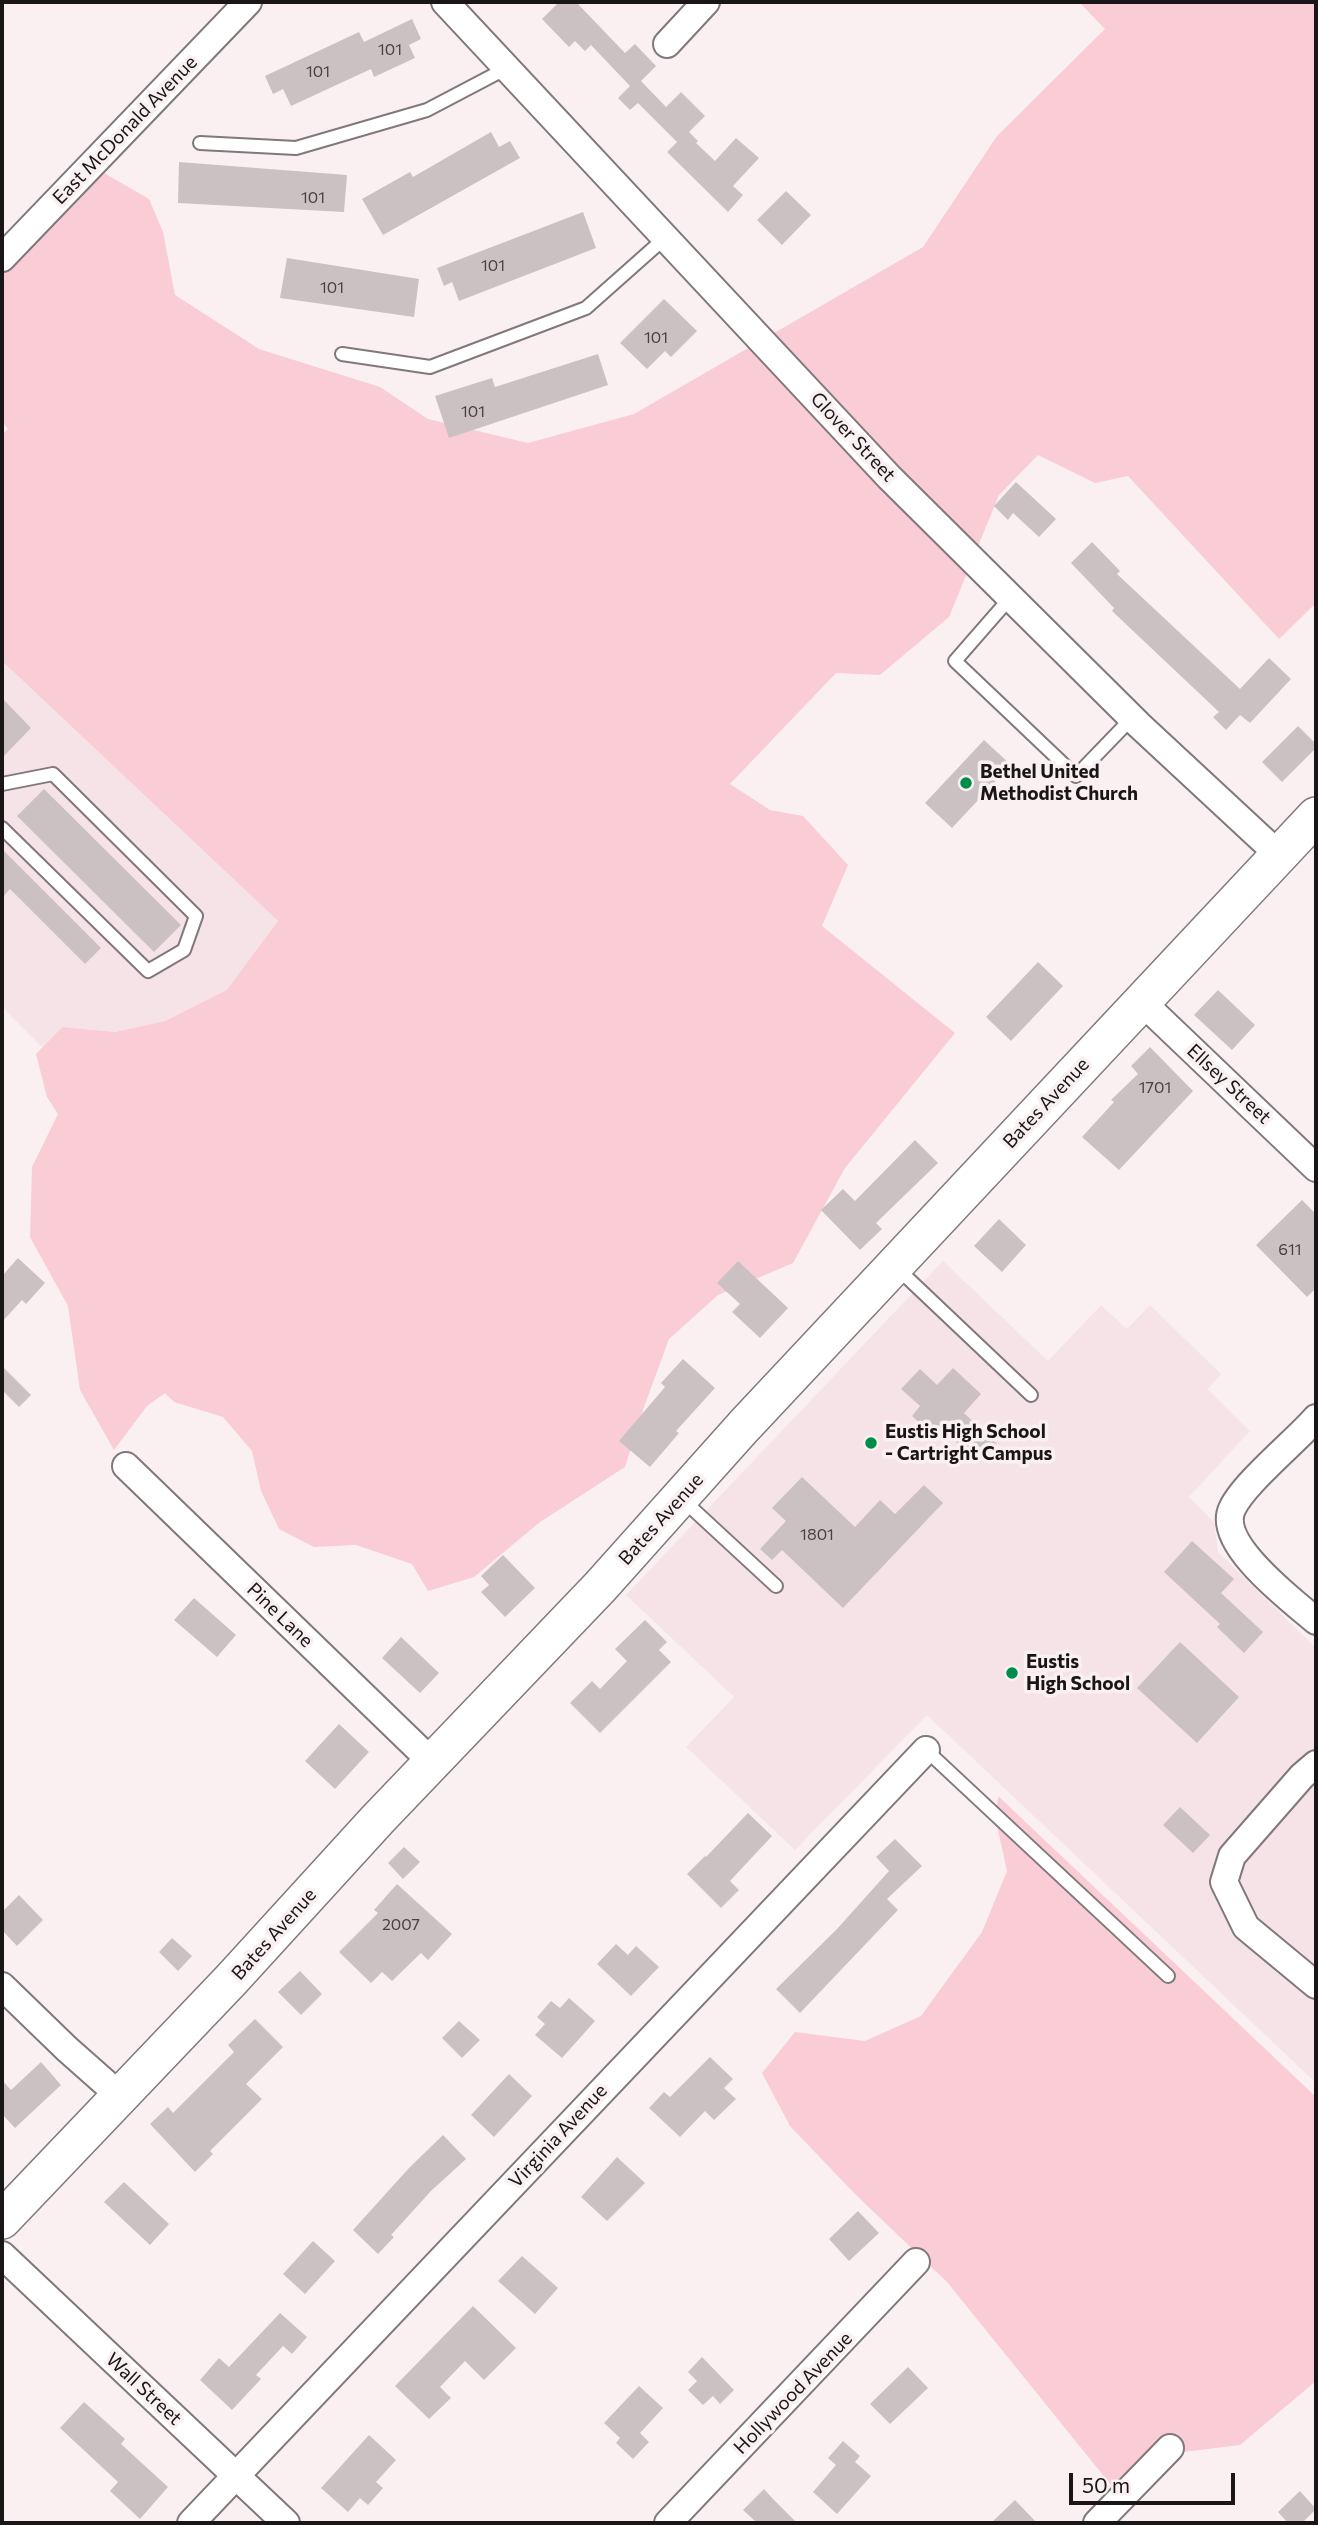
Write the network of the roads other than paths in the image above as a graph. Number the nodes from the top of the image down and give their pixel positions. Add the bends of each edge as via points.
1 (248, 2) edge
2 (445, 2) edge
3 (706, 2) edge
4 (667, 44) dead end
5 (508, 68) junction
6 (200, 143) dead end
7 (666, 236) junction
8 (2, 258) edge
9 (342, 354) dead end
10 (1010, 598) junction
11 (1132, 718) junction
12 (2, 784) edge
13 (1316, 816) edge
14 (2, 828) edge
15 (1279, 855) junction
16 (1141, 1001) junction
17 (1316, 1168) edge
18 (894, 1265) junction
19 (1031, 1395) dead end
20 (1310, 1436) edge
21 (126, 1466) dead end
22 (681, 1497) junction
23 (776, 1586) dead end
24 (1316, 1621) edge
25 (926, 1750) joint
26 (433, 1763) junction
27 (1316, 1764) edge
28 (1168, 1976) dead end
29 (1316, 1985) edge
30 (2, 1986) edge
31 (119, 2095) junction
32 (2, 2220) edge
33 (2, 2255) edge
34 (916, 2262) dead end
35 (1170, 2448) dead end
36 (235, 2476) junction
37 (191, 2523) edge
38 (286, 2523) edge
39 (668, 2523) edge
40 (1097, 2523) edge

1 - 8 street, East McDonald Avenue
2 - 5 street, Glover Street
3 - 4 street
5 - 6 lane via 427,110 296,148
5 - 7 street, Glover Street
7 - 9 lane via 586,308 430,367
7 - 10 street, Glover Street via 888,477
10 - 11 street, Glover Street
10 - 11 lane via 955,662 1076,776
11 - 15 street, Glover Street
12 - 14 lane via 53,775 196,916 184,950 148,971
13 - 15 street, Bates Avenue
15 - 16 street, Bates Avenue
16 - 17 street, Ellsey Street
16 - 18 street, Bates Avenue
18 - 19 lane
18 - 22 street, Bates Avenue
20 - 24 street via 1254,1481 1230,1517 1233,1537 1246,1554
21 - 26 street, Pine Lane
22 - 23 lane
22 - 26 street, Bates Avenue
25 - 28 lane
25 - 36 street, Virginia Avenue
26 - 31 street, Bates Avenue
27 - 29 street via 1231,1856 1224,1882 1246,1927
30 - 31 street
31 - 32 street, Bates Avenue
33 - 36 street, Wall Street
34 - 39 street, Hollywood Avenue
35 - 40 street
36 - 37 street, Virginia Avenue
36 - 38 street, Wall Street

